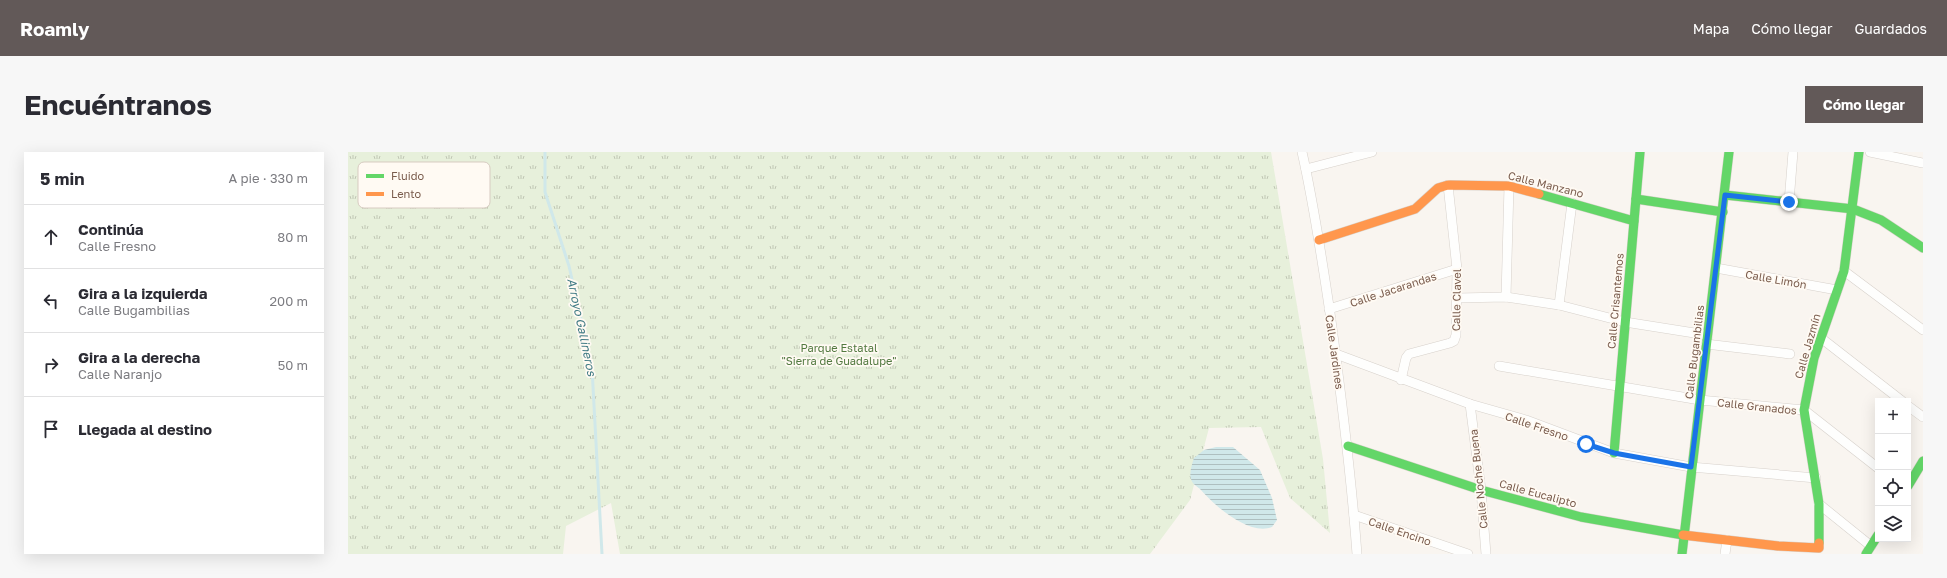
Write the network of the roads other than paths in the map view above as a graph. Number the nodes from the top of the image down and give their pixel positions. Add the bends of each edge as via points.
1 (1302, 152) edge
2 (1372, 152) edge
3 (1640, 152) edge
4 (1730, 152) edge
5 (1792, 152) edge
6 (1859, 152) edge
7 (1870, 152) edge
8 (1923, 163) edge
9 (1306, 169) junction
10 (1448, 185) junction
11 (1509, 186) junction
12 (1725, 195) junction
13 (1636, 199) junction
14 (1789, 202) junction
15 (1572, 203) junction
16 (1853, 209) junction
17 (1723, 212) junction
18 (1634, 221) junction
19 (1319, 240) junction
20 (1923, 248) edge
21 (1716, 268) junction
22 (1457, 269) junction
23 (1844, 271) junction
24 (1837, 290) junction
25 (1506, 297) junction
26 (1457, 298) junction
27 (1559, 305) junction
28 (1329, 309) junction
29 (1625, 322) junction
30 (1923, 330) edge
31 (1821, 338) junction
32 (1707, 339) junction
33 (1336, 354) junction
34 (1790, 354) dead end
35 (1498, 366) dead end
36 (1402, 380) junction
37 (1620, 387) junction
38 (1898, 398) edge
39 (1700, 400) junction
40 (1470, 404) junction
41 (1911, 408) edge
42 (1804, 410) junction
43 (1923, 418) edge
44 (1348, 446) junction
45 (1614, 453) junction
46 (1923, 461) edge
47 (1875, 466) edge
48 (1691, 467) junction
49 (1816, 478) junction
50 (1911, 481) edge
51 (1481, 490) junction
52 (1819, 504) junction
53 (1354, 515) junction
54 (1684, 535) junction
55 (1727, 540) junction
56 (1875, 540) edge
57 (1871, 546) junction
58 (1819, 548) joint
59 (1777, 550) edge
60 (1358, 554) edge
61 (1468, 554) edge
62 (1486, 554) edge
63 (1682, 554) edge
64 (1724, 554) edge
65 (1866, 554) edge

1 - 9 street, Calle Jardines
2 - 9 street
3 - 13 street, Calle Crisantemos
4 - 12 street, Calle Bugambilias
5 - 14 street
6 - 16 street, Calle Jazmín
7 - 8 street
9 - 19 street, Calle Jardines
10 - 11 street, Calle Manzano
10 - 19 street, Calle Manzano via 1438,188 1415,209
10 - 22 street, Calle Clavel
11 - 15 street, Calle Manzano
11 - 25 street
12 - 14 street
12 - 17 street, Calle Bugambilias
13 - 17 street
13 - 18 street, Calle Crisantemos
14 - 16 street
15 - 18 street, Calle Manzano
15 - 27 street
16 - 20 street via 1872,214 1890,224
16 - 23 street, Calle Jazmín
17 - 21 street, Calle Bugambilias
18 - 29 street, Calle Crisantemos
19 - 28 street, Calle Jardines
21 - 24 street, Calle Limón
21 - 32 street, Calle Bugambilias
22 - 26 street, Calle Clavel
22 - 28 street, Calle Jacarandas
23 - 24 street, Calle Jazmín
23 - 30 street
24 - 31 street, Calle Jazmín
25 - 26 street
25 - 27 street
26 - 36 street, Calle Clavel via 1454,341 1409,354
27 - 29 street
28 - 33 street, Calle Jardines
29 - 32 street
29 - 37 street, Calle Crisantemos
31 - 38 street
31 - 42 street, Calle Jazmín via 1814,358
32 - 34 street
32 - 39 street, Calle Bugambilias
33 - 36 street, Calle Fresno
33 - 44 street, Calle Jardines
35 - 37 street, Calle Granados
36 - 40 street, Calle Fresno
37 - 39 street, Calle Granados
37 - 45 street, Calle Crisantemos
39 - 42 street, Calle Granados
39 - 48 street, Calle Bugambilias
40 - 45 street, Calle Fresno via 1526,420
40 - 51 street, Calle Noche Buena
41 - 43 street
42 - 47 street, Calle Granados
42 - 49 street, Calle Jazmín
44 - 51 street, Calle Eucalipto
44 - 53 street, Calle Jardines
45 - 48 street, Calle Fresno
46 - 50 street
48 - 49 street, Calle Fresno
48 - 54 street, Calle Bugambilias
49 - 52 street, Calle Jazmín
51 - 54 street, Calle Eucalipto via 1581,517
51 - 62 street, Calle Noche Buena
52 - 57 street
52 - 58 street, Calle Jazmín
53 - 60 street, Calle Jardines
53 - 61 street, Calle Encino
54 - 55 street, Calle Eucalipto
54 - 63 street, Calle Bugambilias
55 - 59 street, Calle Eucalipto
55 - 64 street
56 - 57 street
57 - 65 street
58 - 59 street, Calle Eucalipto

